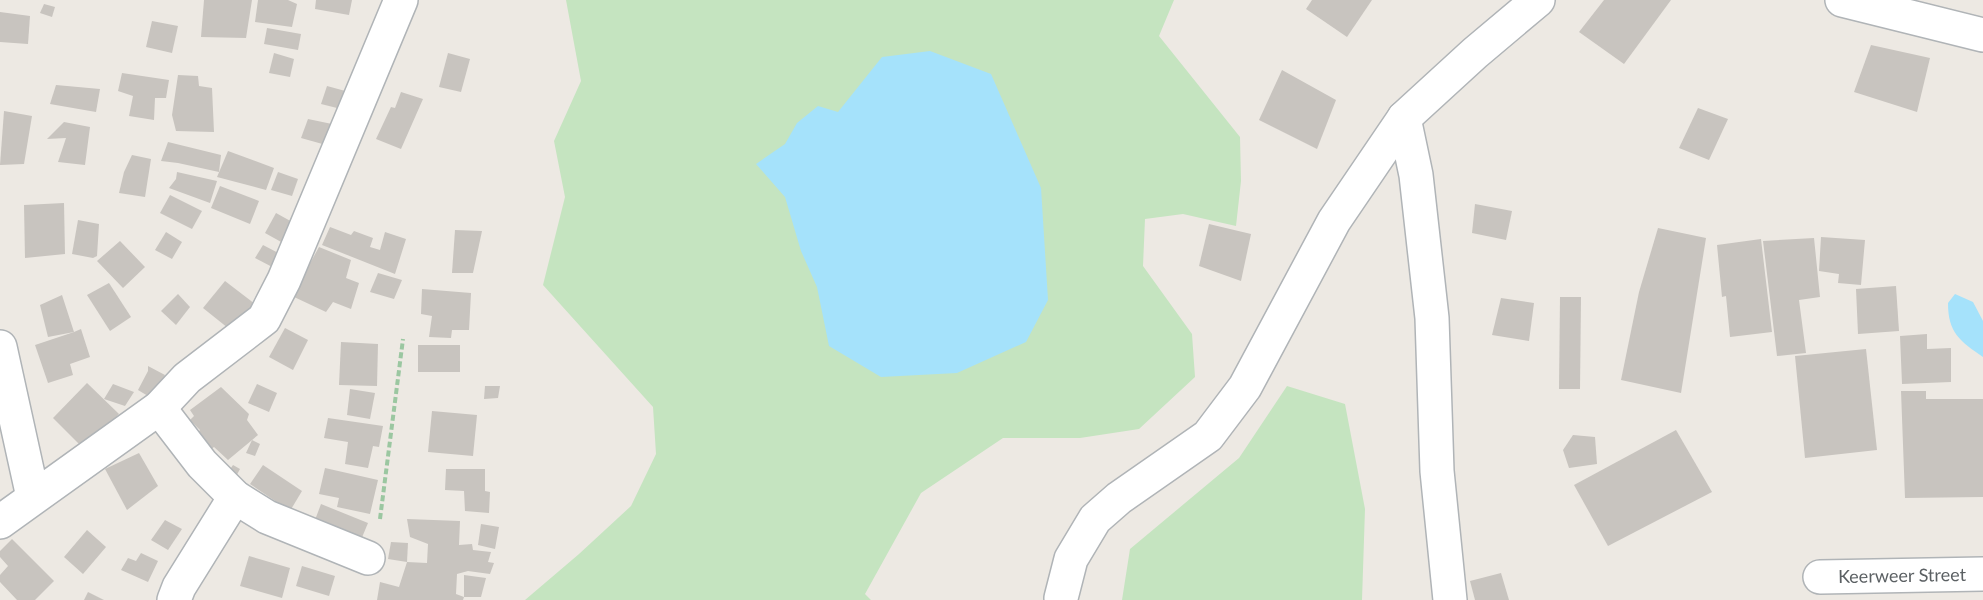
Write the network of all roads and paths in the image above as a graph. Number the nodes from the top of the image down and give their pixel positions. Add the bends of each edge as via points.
1 (401, 0) edge
2 (1538, 0) edge
3 (1842, 0) edge
4 (1983, 35) edge
5 (1404, 118) junction
6 (403, 339) dead end
7 (0, 347) edge
8 (159, 408) junction
9 (33, 497) junction
10 (235, 497) junction
11 (0, 522) edge
12 (368, 558) joint
13 (1983, 574) edge
14 (1820, 577) dead end
15 (1061, 598) dead end
16 (174, 600) edge
17 (1450, 600) edge

1 - 8 street via 264,320 187,378
2 - 5 street
3 - 4 street
5 - 15 street via 1334,221 1233,405 1208,436 1095,519 1071,559
5 - 17 street via 1416,175 1432,318 1437,471
6 - 12 path via 381,516
7 - 9 street
8 - 9 street
8 - 10 street via 202,464
9 - 11 street
10 - 12 street via 267,517
10 - 16 street
13 - 14 street, Keerweer Street

